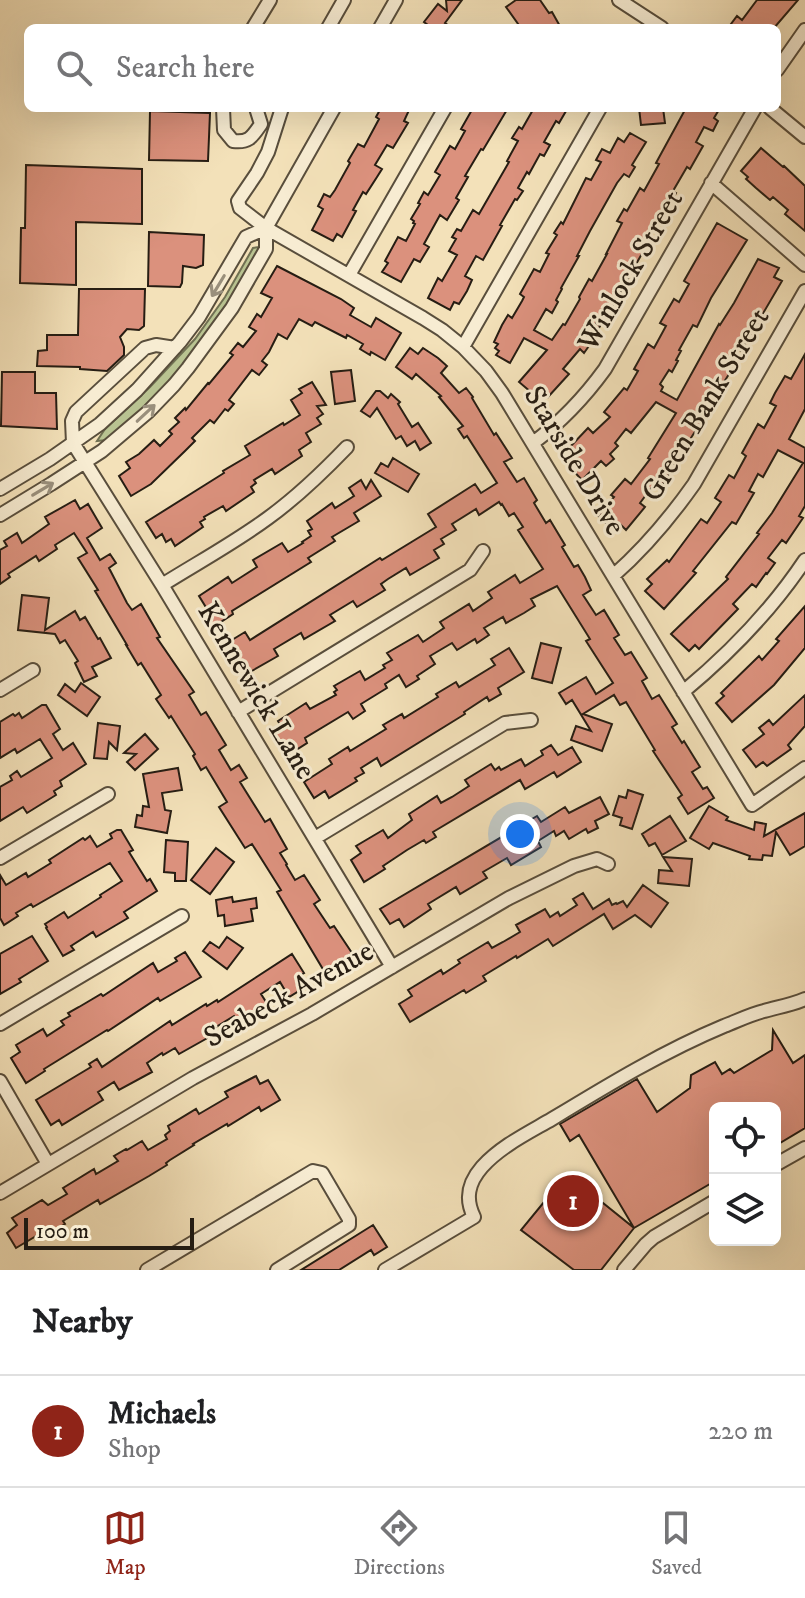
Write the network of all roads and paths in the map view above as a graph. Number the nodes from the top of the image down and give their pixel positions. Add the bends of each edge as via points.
1 (270, 0) edge
2 (344, 0) edge
3 (396, 0) edge
4 (619, 0) edge
5 (255, 24) edge
6 (330, 24) edge
7 (382, 24) edge
8 (656, 24) edge
9 (805, 30) edge
10 (781, 64) edge
11 (223, 112) edge
12 (257, 112) edge
13 (281, 112) edge
14 (332, 112) edge
15 (443, 112) edge
16 (598, 112) edge
17 (753, 112) edge
18 (775, 112) edge
19 (805, 137) edge
20 (711, 183) junction
21 (266, 228) junction
22 (805, 265) edge
23 (349, 275) junction
24 (805, 291) edge
25 (463, 347) junction
26 (175, 348) junction
27 (73, 443) junction
28 (533, 443) junction
29 (347, 447) dead end
30 (86, 462) junction
31 (0, 489) edge
32 (0, 515) edge
33 (483, 551) dead end
34 (805, 560) edge
35 (613, 576) junction
36 (162, 585) junction
37 (33, 670) dead end
38 (0, 690) edge
39 (683, 692) junction
40 (238, 712) junction
41 (531, 720) dead end
42 (805, 768) edge
43 (108, 794) dead end
44 (315, 838) junction
45 (0, 858) edge
46 (608, 864) dead end
47 (182, 916) dead end
48 (392, 967) junction
49 (805, 999) edge
50 (0, 1024) edge
51 (0, 1081) edge
52 (805, 1148) edge
53 (781, 1162) edge
54 (48, 1164) junction
55 (0, 1193) edge
56 (709, 1205) edge
57 (147, 1270) edge
58 (277, 1270) edge
59 (385, 1270) edge
60 (624, 1270) edge

1 - 5 street
2 - 6 street
3 - 7 street
4 - 8 street
9 - 10 street
11 - 12 street via 224,130 233,141 243,142 261,124
13 - 21 street, Starside Drive via 268,152 238,201
14 - 21 street
15 - 23 street
16 - 25 street
17 - 20 street, Winlock Street
18 - 19 street
20 - 22 street
20 - 28 street, Winlock Street via 605,369 577,405
21 - 23 street, Starside Drive
21 -> 26 street via 246,237
30 -> 21 street via 148,412 188,368 266,249
23 - 25 street, Starside Drive
24 - 35 street, Green Bank Street via 694,484 653,538
25 - 28 street, Starside Drive via 486,371
26 - 27 street via 128,398
26 - 27 street via 145,348 76,412
27 - 30 street, Kennewick Lane
27 - 31 street
28 - 35 street, Starside Drive
29 - 36 street via 268,518
32 -> 30 street
30 - 36 street, Kennewick Lane
33 - 40 street via 470,570
34 - 39 street via 745,637
35 - 39 street, Starside Drive
36 - 40 street, Kennewick Lane
37 - 38 street
39 - 42 street, Starside Drive via 752,805
40 - 44 street, Kennewick Lane
41 - 44 street via 505,723
43 - 45 street
44 - 48 street, Kennewick Lane
46 - 48 street, Seabeck Avenue via 597,859 541,881
47 - 50 street
48 - 54 street, Seabeck Avenue
49 - 59 street via 721,1028 629,1073 509,1144 473,1181 468,1205 474,1217
51 - 54 street
52 - 53 street
54 - 55 street, Seabeck Avenue
56 - 60 street via 654,1237
57 - 58 street via 313,1171 322,1173 349,1225

